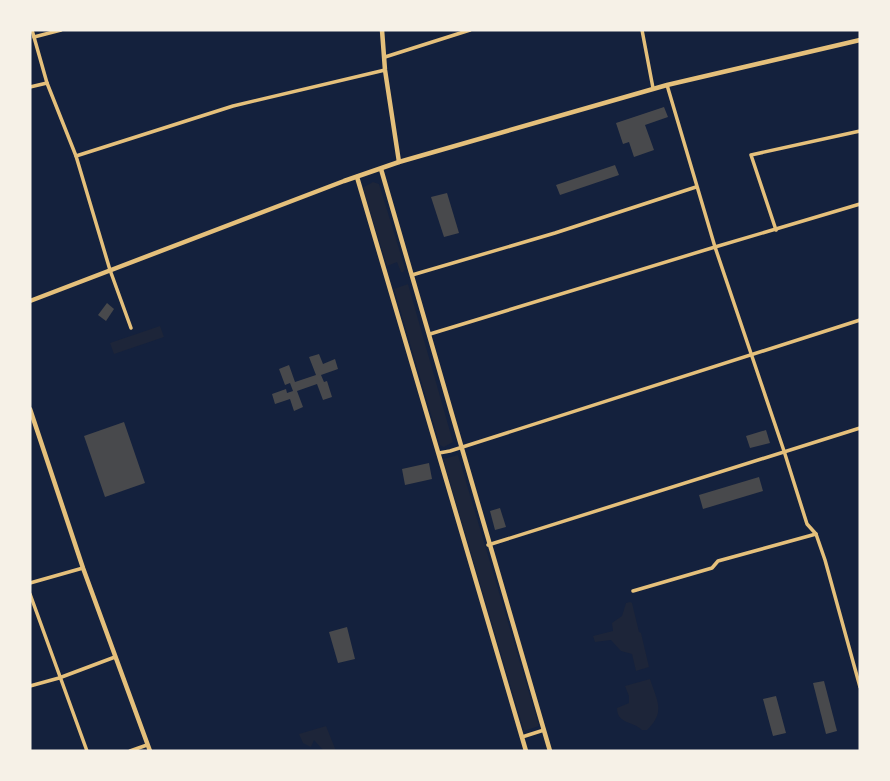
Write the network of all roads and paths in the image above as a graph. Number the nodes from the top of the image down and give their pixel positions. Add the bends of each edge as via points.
1 (32, 30) edge
2 (61, 30) edge
3 (382, 30) edge
4 (470, 30) edge
5 (642, 30) edge
6 (34, 37) junction
7 (860, 40) edge
8 (385, 57) junction
9 (385, 70) junction
10 (47, 83) junction
11 (667, 85) junction
12 (30, 87) edge
13 (653, 88) junction
14 (860, 131) edge
15 (76, 156) junction
16 (398, 162) junction
17 (380, 169) junction
18 (357, 177) junction
19 (696, 187) junction
20 (860, 204) edge
21 (776, 230) junction
22 (715, 247) junction
23 (110, 270) junction
24 (412, 275) junction
25 (30, 301) edge
26 (860, 320) edge
27 (131, 328) dead end
28 (430, 334) junction
29 (752, 355) junction
30 (30, 410) edge
31 (860, 428) edge
32 (461, 448) junction
33 (784, 451) junction
34 (439, 453) junction
35 (816, 534) junction
36 (488, 545) junction
37 (83, 568) junction
38 (30, 583) edge
39 (633, 592) dead end
40 (30, 594) edge
41 (115, 657) junction
42 (59, 678) junction
43 (30, 686) edge
44 (860, 687) edge
45 (544, 730) junction
46 (522, 737) junction
47 (148, 748) edge
48 (87, 751) edge
49 (130, 751) edge
50 (526, 751) edge
51 (550, 751) edge

1 - 6 street
2 - 6 street
3 - 8 street
4 - 8 street
5 - 13 street
6 - 10 street
7 - 11 street
8 - 9 street
9 - 15 street via 233,106
9 - 16 street
10 - 12 street
10 - 15 street
11 - 13 street
11 - 19 street
13 - 16 street
14 - 21 street via 751,155
15 - 23 street
16 - 17 street
17 - 18 street
17 - 24 street
18 - 23 street
18 - 34 street
19 - 22 street
19 - 24 street
20 - 21 street
21 - 22 street
22 - 28 street
22 - 29 street
23 - 25 street
23 - 27 street
24 - 28 street
26 - 29 street
28 - 32 street
29 - 32 street
29 - 33 street
30 - 37 street
31 - 33 street
32 - 34 street
32 - 36 street
33 - 35 street via 807,524
33 - 36 street
34 - 46 street
35 - 39 street via 718,561 712,568
35 - 44 street
36 - 45 street
37 - 38 street
37 - 41 street
40 - 42 street
41 - 42 street
41 - 47 street
42 - 43 street
42 - 48 street
45 - 46 street
45 - 51 street
46 - 50 street
47 - 49 street

